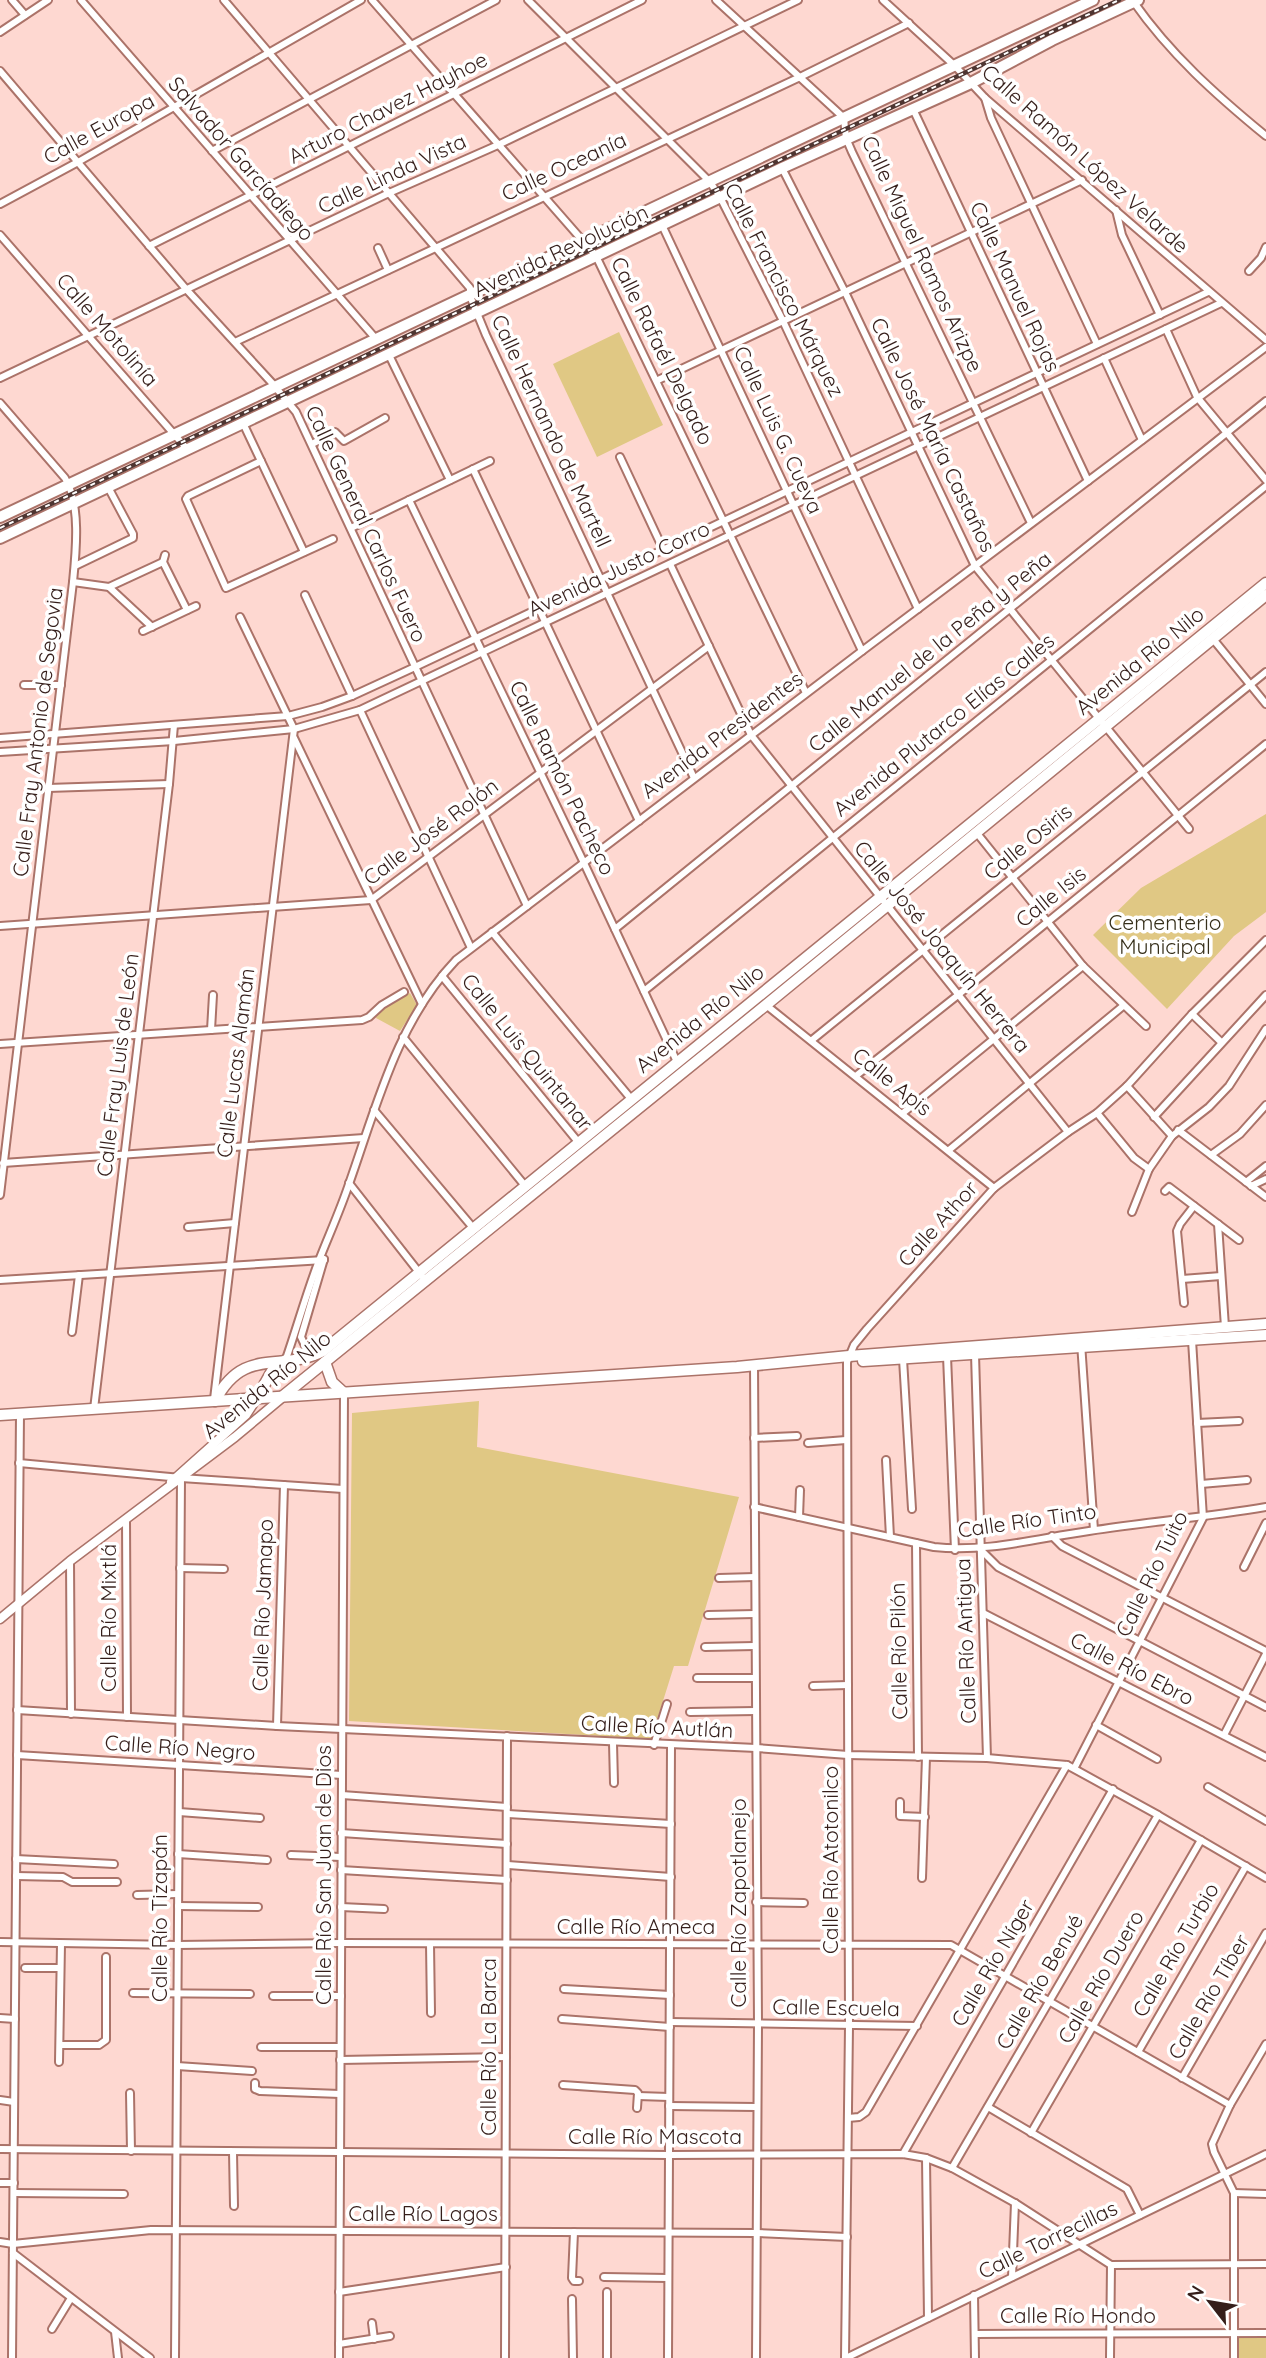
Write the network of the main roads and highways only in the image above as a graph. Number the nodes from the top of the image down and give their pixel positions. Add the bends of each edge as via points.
1 (1093, 0) edge
2 (1135, 1) edge
3 (1075, 3) edge
4 (0, 517) edge
5 (0, 538) edge
6 (1266, 583) edge
7 (1266, 595) edge
8 (1102, 723) junction
9 (882, 902) junction
10 (680, 1067) junction
11 (582, 1147) junction
12 (502, 1211) junction
13 (423, 1277) junction
14 (1266, 1324) edge
15 (1266, 1335) edge
16 (1080, 1343) junction
17 (286, 1359) junction
18 (848, 1359) junction
19 (325, 1362) junction
20 (344, 1392) junction
21 (283, 1397) junction
22 (257, 1398) junction
23 (214, 1401) junction
24 (0, 1415) edge

1 - 3 main road, Avenida Revolución
2 - 5 main road, Avenida Revolución via 971,83 782,167
3 - 4 main road, Avenida Revolución via 956,66
6 - 8 main road, Avenida Río Nilo
7 - 8 main road, Avenida Río Nilo
8 - 9 main road, Avenida Río Nilo
8 - 9 main road, Avenida Río Nilo via 976,832
9 - 10 main road, Avenida Río Nilo
9 - 10 main road, Avenida Río Nilo via 766,1005
10 - 11 main road, Avenida Río Nilo
10 - 11 main road, Avenida Río Nilo via 632,1100
11 - 12 main road, Avenida Río Nilo
11 - 12 main road, Avenida Río Nilo via 526,1186
12 - 13 main road, Avenida Río Nilo
12 - 13 main road, Avenida Río Nilo via 474,1229
13 - 17 main road, Avenida Río Nilo via 323,1351
13 - 19 main road, Avenida Río Nilo
14 - 16 main road
15 - 16 main road
16 - 18 main road
16 - 18 main road via 947,1356
17 - 22 main road, Avenida Río Nilo via 272,1371
17 - 23 main road via 240,1371
18 - 20 main road
19 - 20 main road via 332,1382
19 - 21 main road, Avenida Río Nilo
20 - 21 main road
21 - 22 main road
22 - 23 main road
23 - 24 main road

